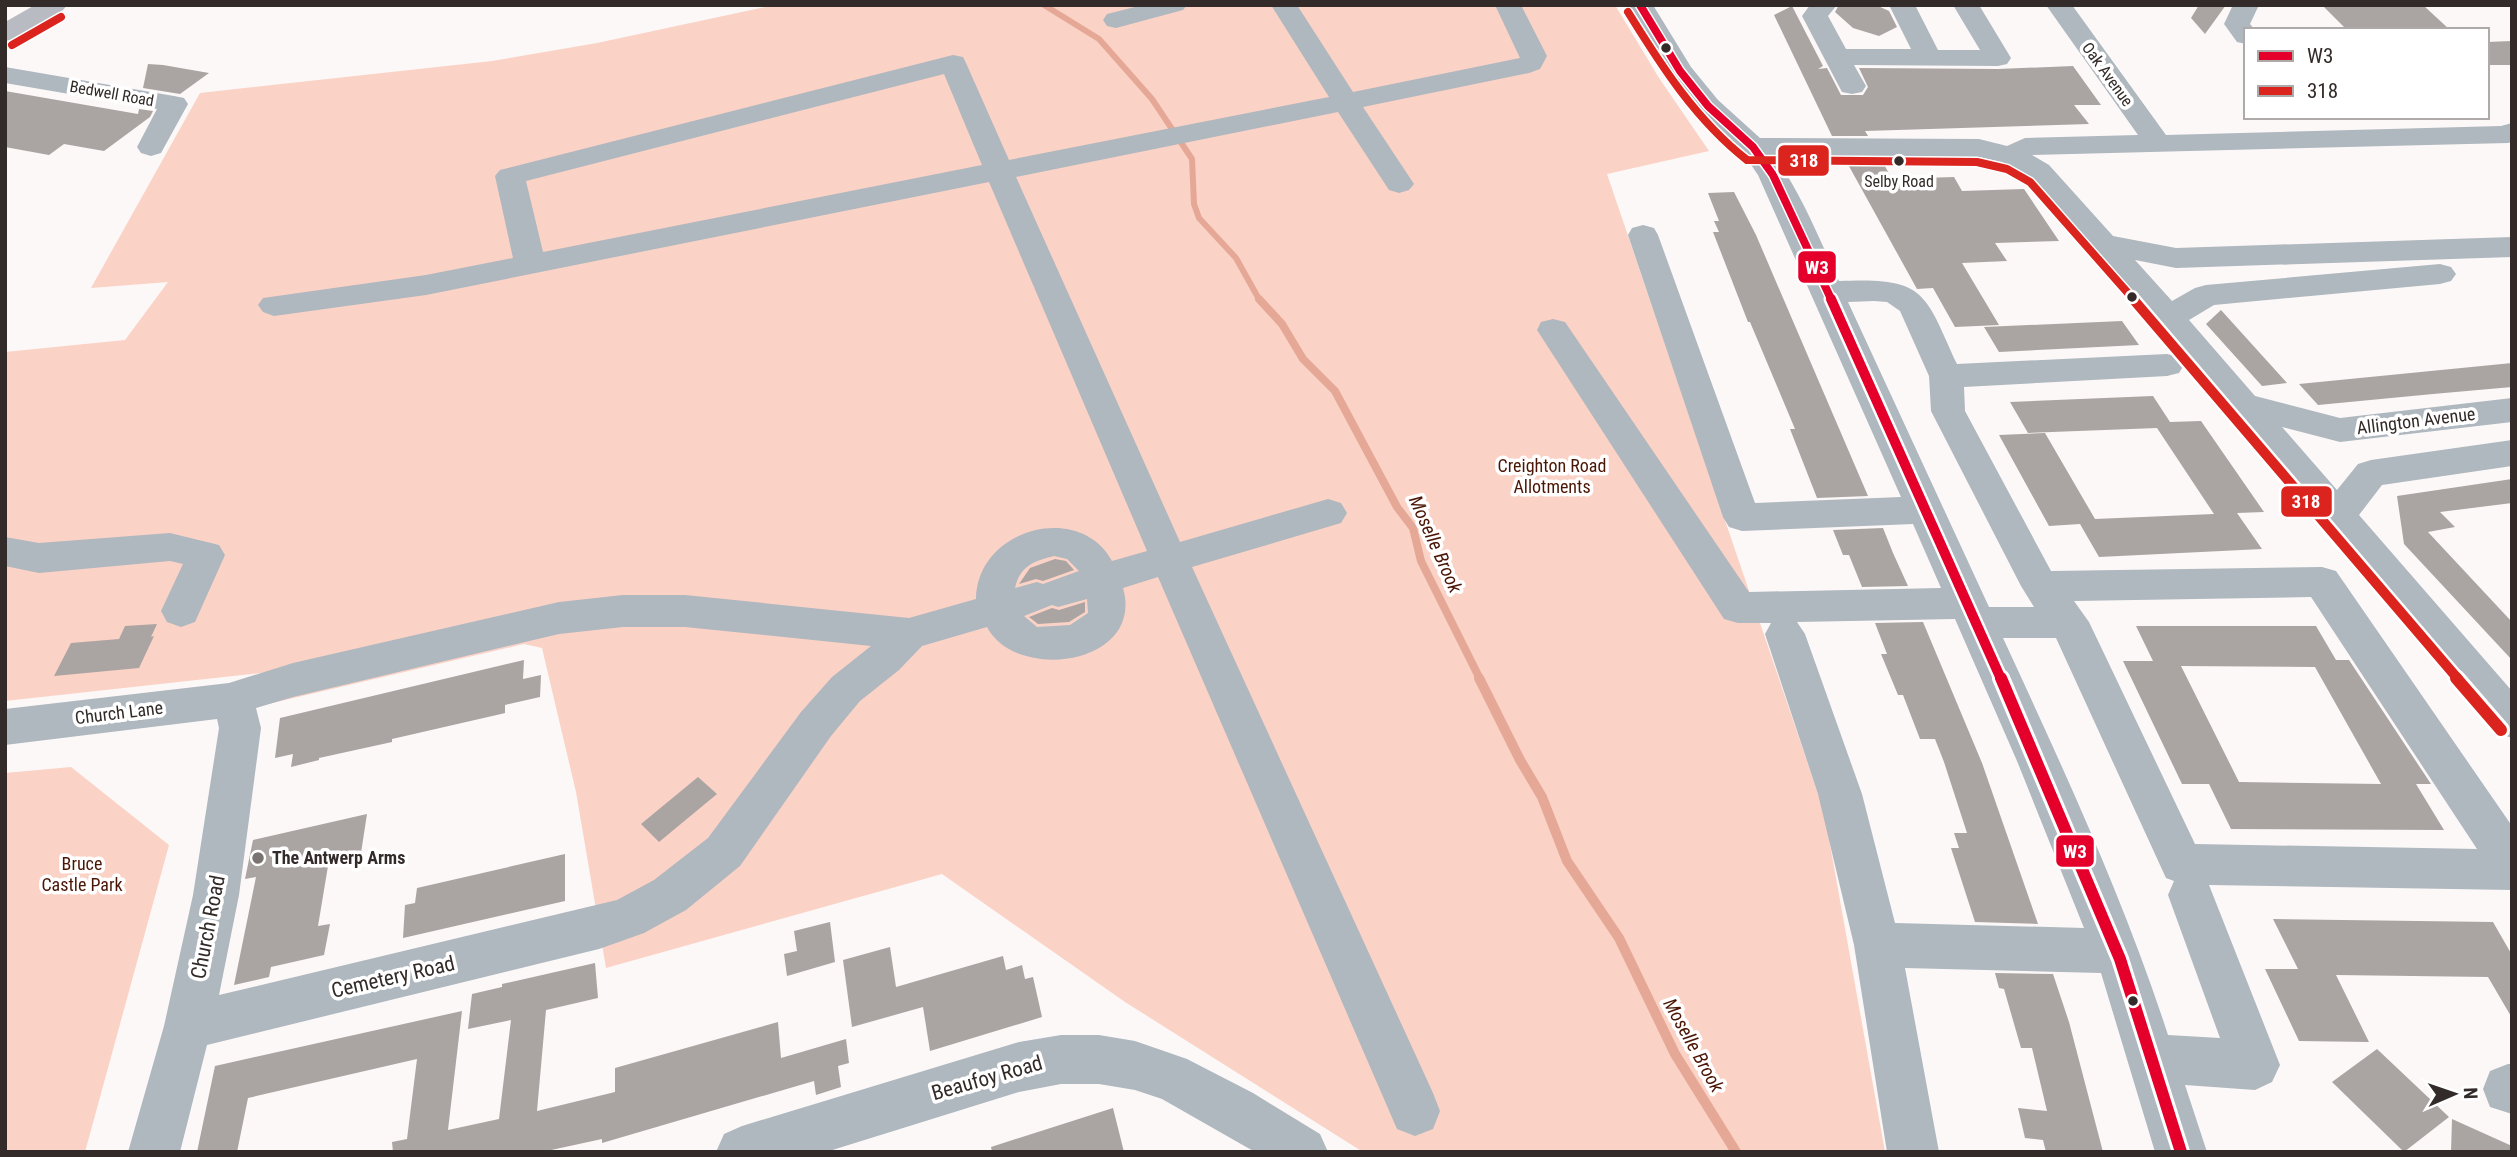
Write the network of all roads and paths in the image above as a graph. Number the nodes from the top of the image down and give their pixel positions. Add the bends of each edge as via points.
1 (54, 5) edge
2 (1174, 5) edge
3 (1284, 5) edge
4 (1508, 5) edge
5 (1640, 5) edge
6 (1824, 5) edge
7 (1902, 5) edge
8 (1966, 5) edge
9 (2059, 5) edge
10 (2246, 5) edge
11 (1116, 20) dead end
12 (5, 33) edge
13 (2244, 33) edge
14 (1837, 57) junction
15 (1929, 58) junction
16 (5, 75) edge
17 (1852, 86) dead end
18 (1347, 102) junction
19 (2302, 128) edge
20 (2510, 133) edge
21 (2158, 143) junction
22 (151, 146) dead end
23 (1753, 147) junction
24 (2012, 156) junction
25 (999, 169) junction
26 (1399, 184) dead end
27 (1643, 234) dead end
28 (2105, 244) junction
29 (2512, 247) edge
30 (2441, 262) junction
31 (530, 265) junction
32 (2512, 268) edge
33 (1829, 292) junction
34 (274, 305) dead end
35 (2169, 318) junction
36 (1553, 331) dead end
37 (2166, 365) dead end
38 (1946, 376) junction
39 (2240, 404) junction
40 (2512, 410) edge
41 (2512, 453) edge
42 (1925, 510) junction
43 (1328, 513) dead end
44 (2337, 517) junction
45 (5, 551) edge
46 (1168, 559) junction
47 (1101, 579) junction
48 (2040, 586) junction
49 (995, 609) junction
50 (181, 611) dead end
51 (1971, 613) junction
52 (2069, 622) junction
53 (909, 634) junction
54 (1785, 634) dead end
55 (233, 700) junction
56 (2512, 721) edge
57 (5, 727) edge
58 (2512, 864) edge
59 (2512, 870) edge
60 (2191, 895) dead end
61 (1877, 945) junction
62 (2117, 951) junction
63 (188, 1026) junction
64 (2152, 1058) junction
65 (1415, 1111) dead end
66 (801, 1143) edge
67 (154, 1152) edge
68 (742, 1152) edge
69 (1303, 1152) edge
70 (1913, 1152) edge
71 (2181, 1152) edge

1 - 12 highway
2 - 11 street
3 - 18 street
4 - 18 street via 1531,48 1534,56 1530,62
5 - 23 street via 1680,71 1708,106
6 - 14 street via 1815,16
7 - 15 street
8 - 15 street via 1998,58
9 - 21 street, Oak Avenue
10 - 13 street via 2237,24
14 - 15 street
14 - 17 street
16 - 22 street, Bedwell Road via 174,104
18 - 25 street
18 - 26 street
19 - 20 street
19 - 21 street
21 - 24 street via 2025,147
23 - 24 street via 1979,148
23 - 33 street via 1778,185
24 - 28 street via 2039,171
25 - 31 street
25 - 31 street via 953,63 510,176
25 - 46 street
27 - 42 street via 1742,517
28 - 30 street via 2176,258
28 - 35 street
29 - 30 street
30 - 32 street
30 - 35 street via 2206,295
31 - 34 street via 426,285
33 - 38 street via 1906,296
33 - 42 street
35 - 39 street
36 - 51 street via 1738,608
37 - 38 street
38 - 48 street via 1948,411
39 - 40 street, Allington Avenue via 2340,430
39 - 44 street
41 - 44 street via 2371,473
42 - 51 street
43 - 46 street
44 - 56 street
45 - 50 street via 39,558 170,547 206,555
46 - 47 street
46 - 65 street
47 - 49 street
47 - 49 street via 1089,555 1069,543 1030,548 1018,552 1001,572 994,589
47 - 49 street via 1107,618 1094,632 1052,645 1026,641
48 - 52 street
48 - 58 street via 2322,582
49 - 53 street
51 - 52 street
51 - 62 street
52 - 59 street via 2182,864
53 - 55 street, Church Lane via 685,611 593,613 293,680
53 - 63 street, Cemetery Road via 846,689 816,724 724,852 670,895 628,918
54 - 61 street via 1840,794
55 - 57 street, Church Lane
55 - 63 street, Church Road via 240,728 216,895
60 - 64 street via 2255,1065
61 - 62 street
61 - 70 street
62 - 64 street
63 - 67 street, Church Road
64 - 71 street
66 - 68 street, Beaufoy Road
66 - 69 street, Beaufoy Road via 1019,1067 1072,1058 1120,1062 1166,1074

